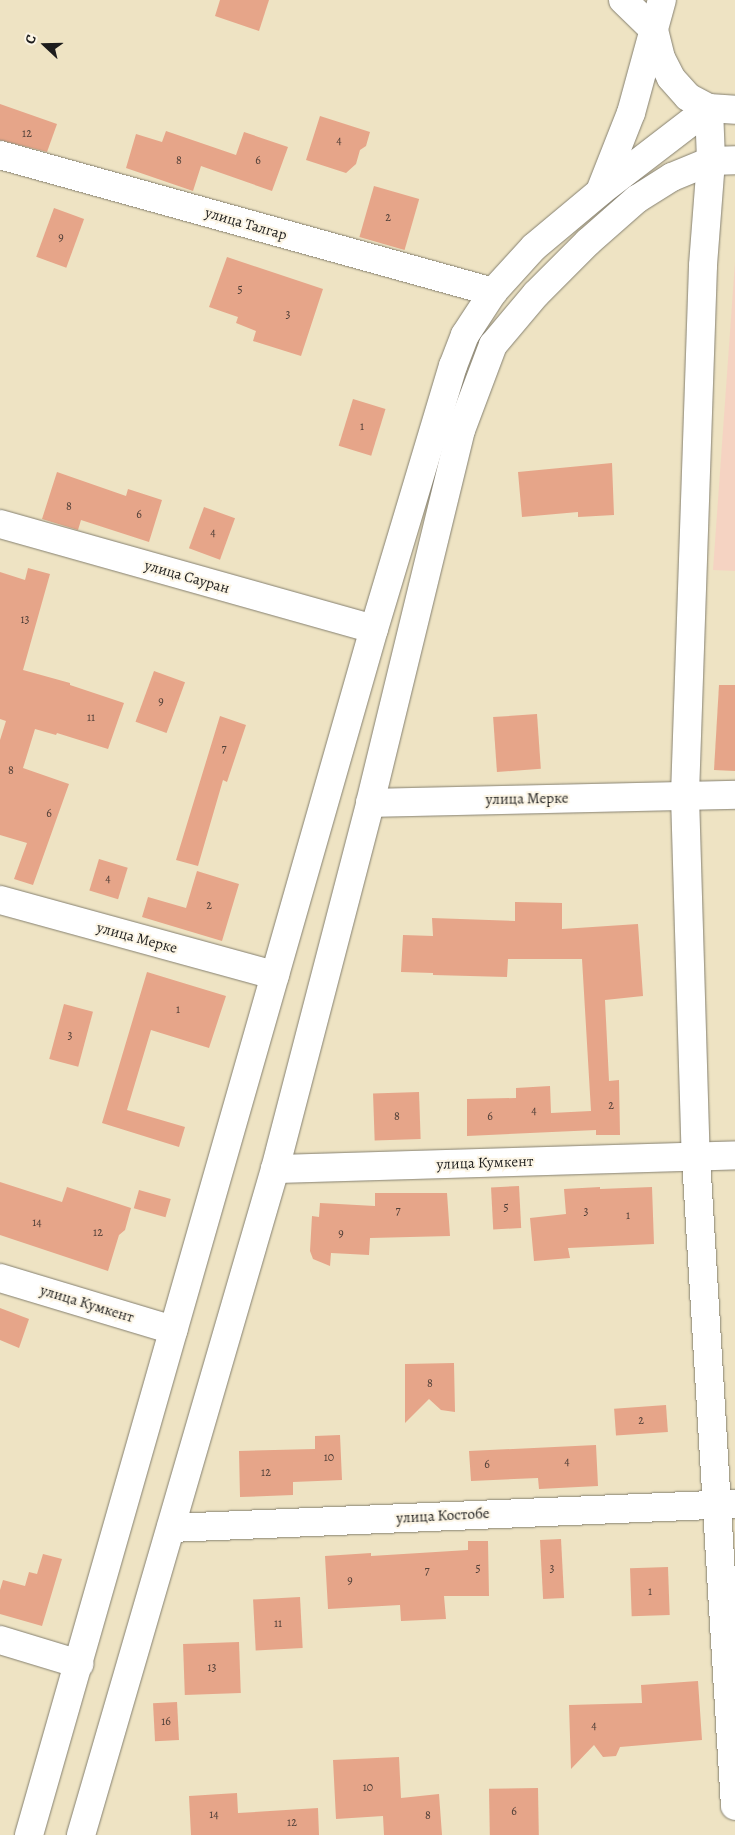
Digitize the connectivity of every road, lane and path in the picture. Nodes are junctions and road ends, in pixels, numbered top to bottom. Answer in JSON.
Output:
{"nodes":[{"id":1,"x":623,"y":0,"type":"edge"},
{"id":2,"x":662,"y":0,"type":"edge"},
{"id":3,"x":654,"y":30,"type":"junction"},
{"id":4,"x":722,"y":109,"type":"edge"},
{"id":5,"x":0,"y":155,"type":"edge"},
{"id":6,"x":723,"y":161,"type":"edge"},
{"id":7,"x":601,"y":191,"type":"junction"},
{"id":8,"x":493,"y":292,"type":"junction"},
{"id":9,"x":0,"y":524,"type":"edge"},
{"id":10,"x":374,"y":629,"type":"junction"},
{"id":11,"x":735,"y":795,"type":"edge"},
{"id":12,"x":685,"y":796,"type":"junction"},
{"id":13,"x":370,"y":803,"type":"junction"},
{"id":14,"x":0,"y":900,"type":"edge"},
{"id":15,"x":274,"y":975,"type":"junction"},
{"id":16,"x":735,"y":1155,"type":"edge"},
{"id":17,"x":696,"y":1158,"type":"junction"},
{"id":18,"x":275,"y":1169,"type":"junction"},
{"id":19,"x":0,"y":1278,"type":"edge"},
{"id":20,"x":173,"y":1330,"type":"junction"},
{"id":21,"x":725,"y":1504,"type":"edge"},
{"id":22,"x":171,"y":1528,"type":"junction"},
{"id":23,"x":0,"y":1640,"type":"edge"},
{"id":24,"x":80,"y":1664,"type":"junction"},
{"id":25,"x":735,"y":1806,"type":"edge"},
{"id":26,"x":30,"y":1835,"type":"edge"},
{"id":27,"x":82,"y":1835,"type":"edge"}],
"edges":[{"from":1,"to":3,"type":"street"},
{"from":2,"to":3,"type":"street"},
{"from":3,"to":4,"type":"street"},
{"from":3,"to":7,"type":"street"},
{"from":4,"to":6,"type":"street"},
{"from":4,"to":7,"type":"street"},
{"from":5,"to":8,"type":"street","name":"улица Талгар"},
{"from":6,"to":12,"type":"street"},
{"from":6,"to":13,"type":"street"},
{"from":7,"to":8,"type":"street"},
{"from":8,"to":10,"type":"street"},
{"from":9,"to":10,"type":"street","name":"улица Сауран"},
{"from":10,"to":15,"type":"street"},
{"from":11,"to":12,"type":"street","name":"улица Мерке"},
{"from":12,"to":13,"type":"street","name":"улица Мерке"},
{"from":12,"to":17,"type":"street"},
{"from":13,"to":18,"type":"street"},
{"from":14,"to":15,"type":"street","name":"улица Мерке"},
{"from":15,"to":20,"type":"street"},
{"from":16,"to":17,"type":"street","name":"улица Кумкент"},
{"from":17,"to":18,"type":"street","name":"улица Кумкент"},
{"from":17,"to":21,"type":"street"},
{"from":18,"to":22,"type":"street"},
{"from":19,"to":20,"type":"street","name":"улица Кумкент"},
{"from":20,"to":24,"type":"street"},
{"from":21,"to":22,"type":"street","name":"улица Костобе"},
{"from":21,"to":25,"type":"street"},
{"from":22,"to":27,"type":"street"},
{"from":23,"to":24,"type":"street"},
{"from":24,"to":26,"type":"street"}]}
